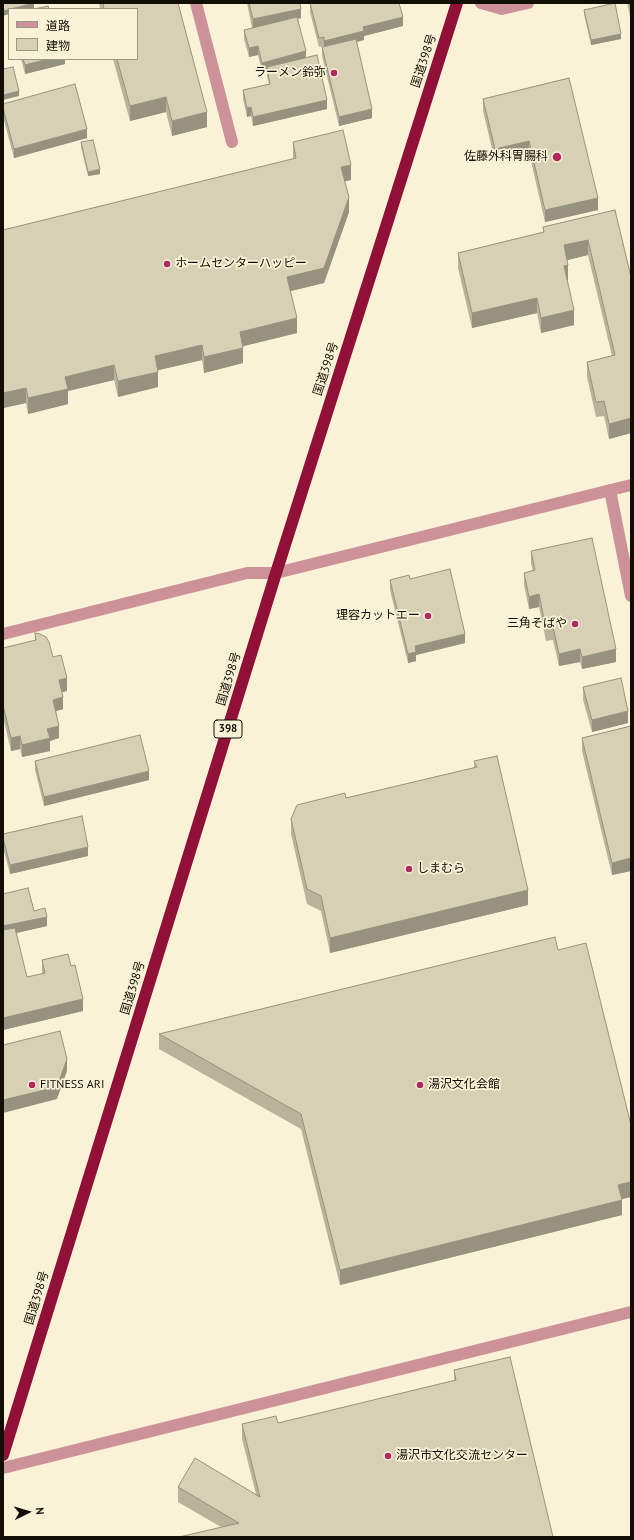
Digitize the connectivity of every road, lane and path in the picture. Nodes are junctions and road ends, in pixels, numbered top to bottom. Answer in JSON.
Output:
{"nodes":[{"id":1,"x":196,"y":3,"type":"edge"},
{"id":2,"x":456,"y":3,"type":"edge"},
{"id":3,"x":481,"y":3,"type":"edge"},
{"id":4,"x":528,"y":3,"type":"edge"},
{"id":5,"x":232,"y":142,"type":"dead end"},
{"id":6,"x":631,"y":484,"type":"edge"},
{"id":7,"x":610,"y":490,"type":"junction"},
{"id":8,"x":276,"y":574,"type":"junction"},
{"id":9,"x":631,"y":596,"type":"edge"},
{"id":10,"x":3,"y":634,"type":"edge"},
{"id":11,"x":631,"y":1312,"type":"edge"},
{"id":12,"x":3,"y":1456,"type":"edge"},
{"id":13,"x":3,"y":1468,"type":"edge"}],
"edges":[{"from":1,"to":5,"type":"street"},
{"from":2,"to":8,"type":"highway","name":"国道398号","number":"398"},
{"from":3,"to":4,"type":"street"},
{"from":6,"to":7,"type":"street"},
{"from":7,"to":8,"type":"street"},
{"from":7,"to":9,"type":"street"},
{"from":8,"to":10,"type":"street"},
{"from":8,"to":12,"type":"highway","name":"国道398号","number":"398"},
{"from":11,"to":13,"type":"street"}]}
